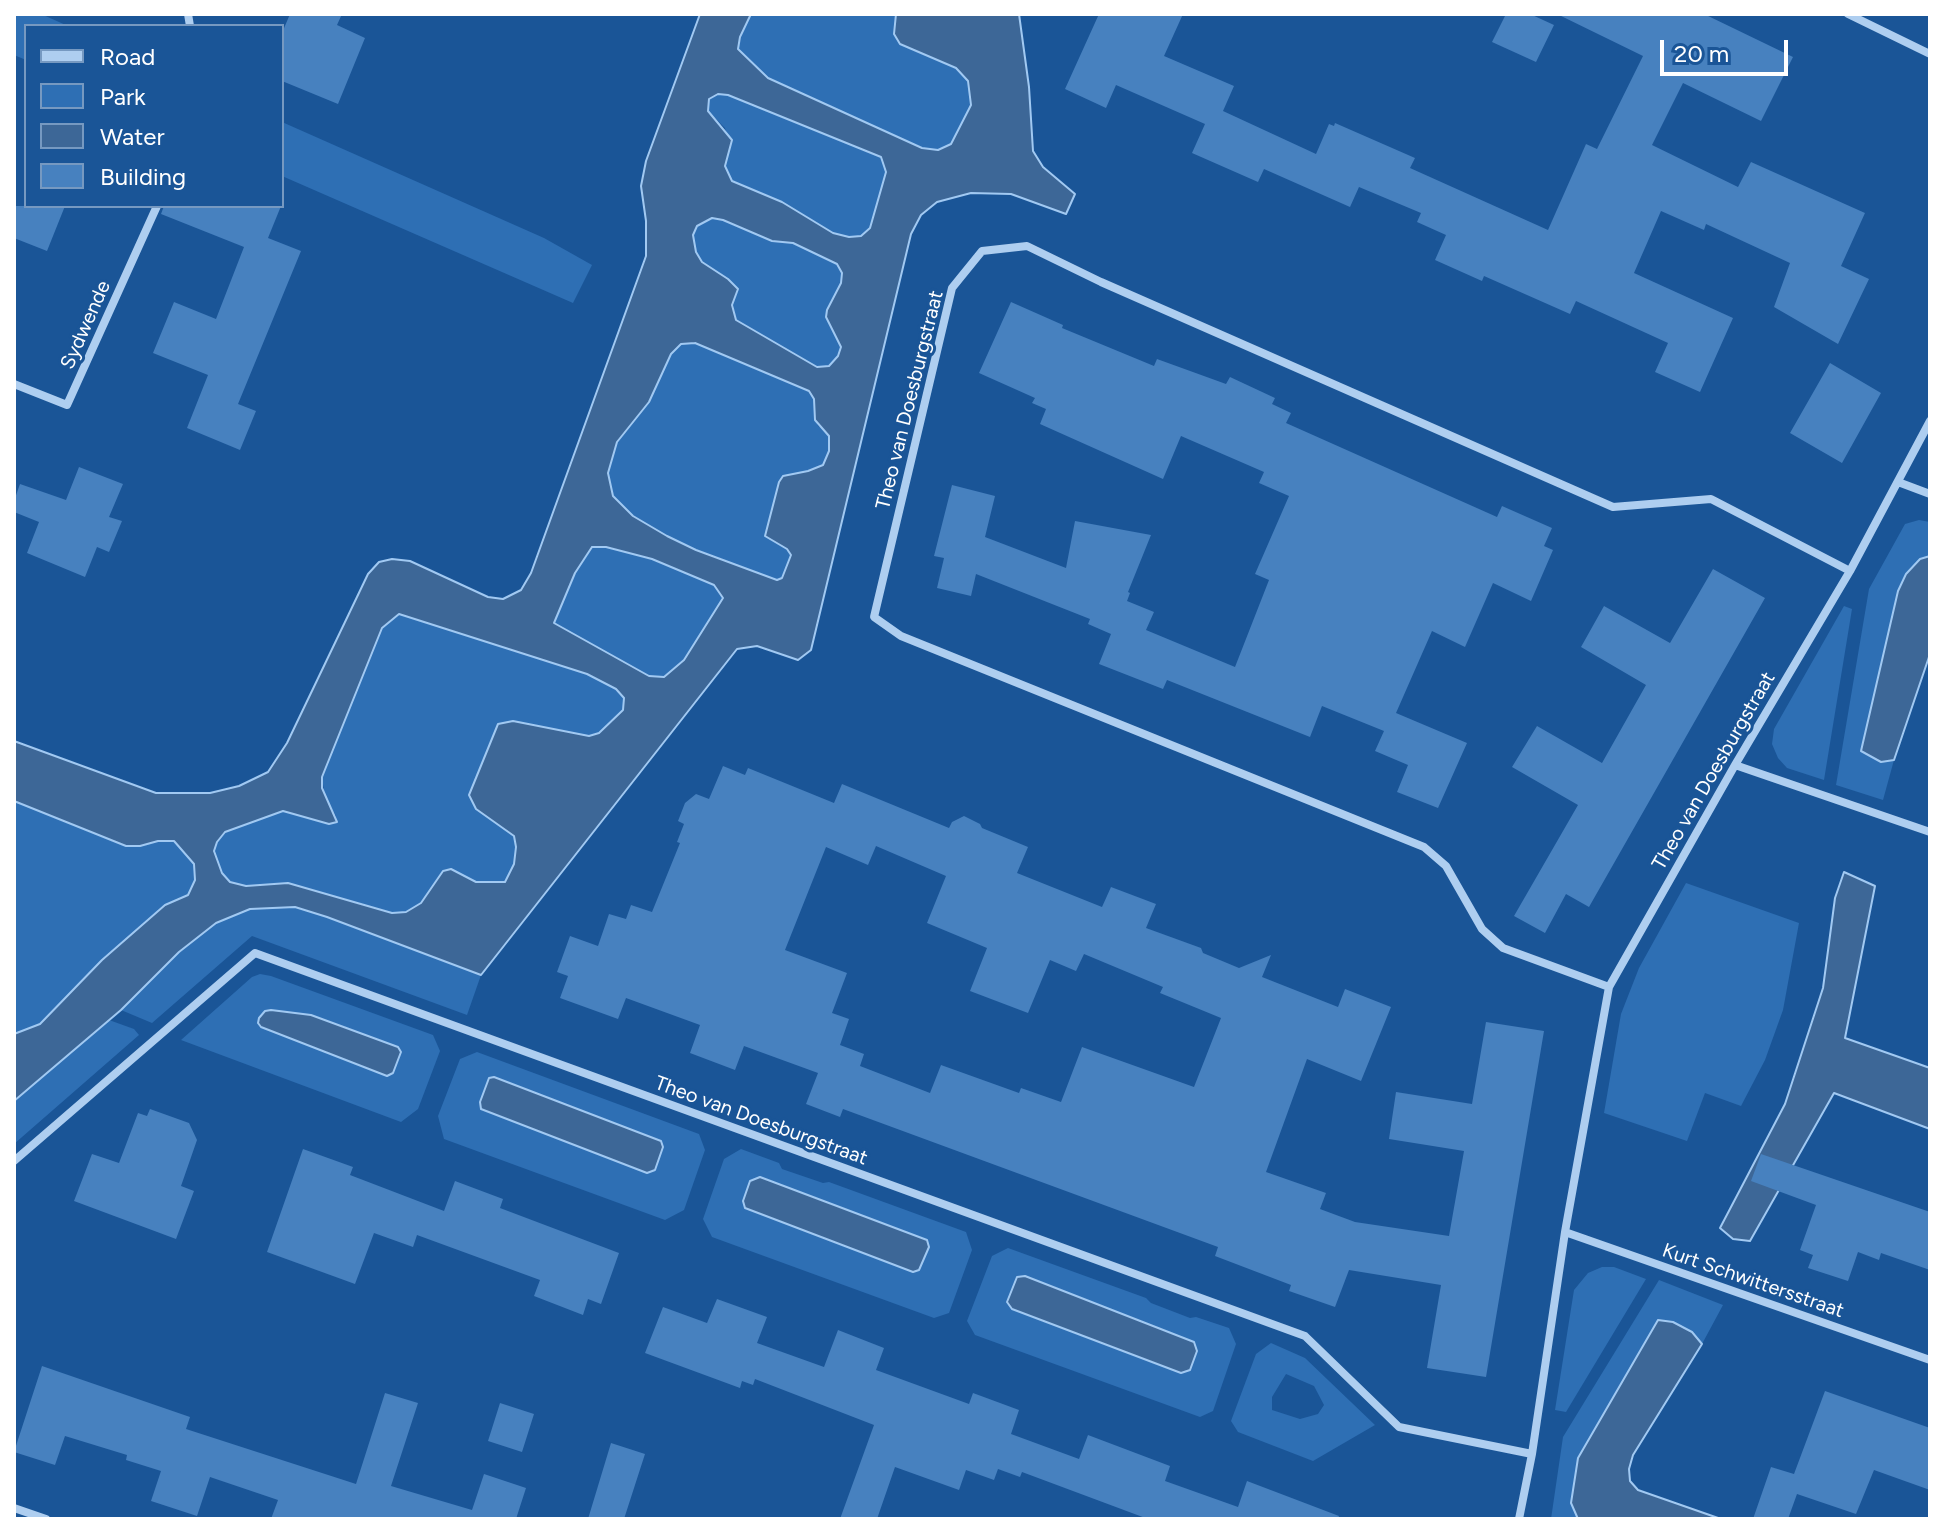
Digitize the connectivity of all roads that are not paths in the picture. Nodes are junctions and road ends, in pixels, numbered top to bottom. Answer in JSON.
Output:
{"nodes":[{"id":1,"x":1848,"y":14,"type":"edge"},
{"id":2,"x":1930,"y":54,"type":"edge"},
{"id":3,"x":156,"y":208,"type":"edge"},
{"id":4,"x":14,"y":384,"type":"edge"},
{"id":5,"x":1930,"y":421,"type":"edge"},
{"id":6,"x":1898,"y":482,"type":"junction"},
{"id":7,"x":1930,"y":494,"type":"edge"},
{"id":8,"x":1850,"y":571,"type":"junction"},
{"id":9,"x":1735,"y":765,"type":"junction"},
{"id":10,"x":1930,"y":832,"type":"edge"},
{"id":11,"x":1609,"y":987,"type":"junction"},
{"id":12,"x":14,"y":1161,"type":"edge"},
{"id":13,"x":1565,"y":1232,"type":"junction"},
{"id":14,"x":1930,"y":1360,"type":"edge"},
{"id":15,"x":1532,"y":1454,"type":"junction"},
{"id":16,"x":14,"y":1508,"type":"edge"},
{"id":17,"x":46,"y":1519,"type":"edge"},
{"id":18,"x":1519,"y":1519,"type":"edge"}],
"edges":[{"from":1,"to":2,"type":"street"},
{"from":3,"to":4,"type":"street","name":"Sydwende"},
{"from":5,"to":6,"type":"street","name":"Theo van Doesburgstraat"},
{"from":6,"to":7,"type":"street"},
{"from":6,"to":8,"type":"street","name":"Theo van Doesburgstraat"},
{"from":8,"to":9,"type":"street","name":"Theo van Doesburgstraat"},
{"from":8,"to":11,"type":"street","name":"Theo van Doesburgstraat"},
{"from":9,"to":10,"type":"street"},
{"from":9,"to":11,"type":"street","name":"Theo van Doesburgstraat"},
{"from":11,"to":13,"type":"street","name":"Theo van Doesburgstraat"},
{"from":12,"to":15,"type":"street","name":"Theo van Doesburgstraat"},
{"from":13,"to":14,"type":"street","name":"Kurt Schwittersstraat"},
{"from":13,"to":15,"type":"street","name":"Theo van Doesburgstraat"},
{"from":15,"to":18,"type":"street","name":"Theo van Doesburgstraat"},
{"from":16,"to":17,"type":"street"}]}
